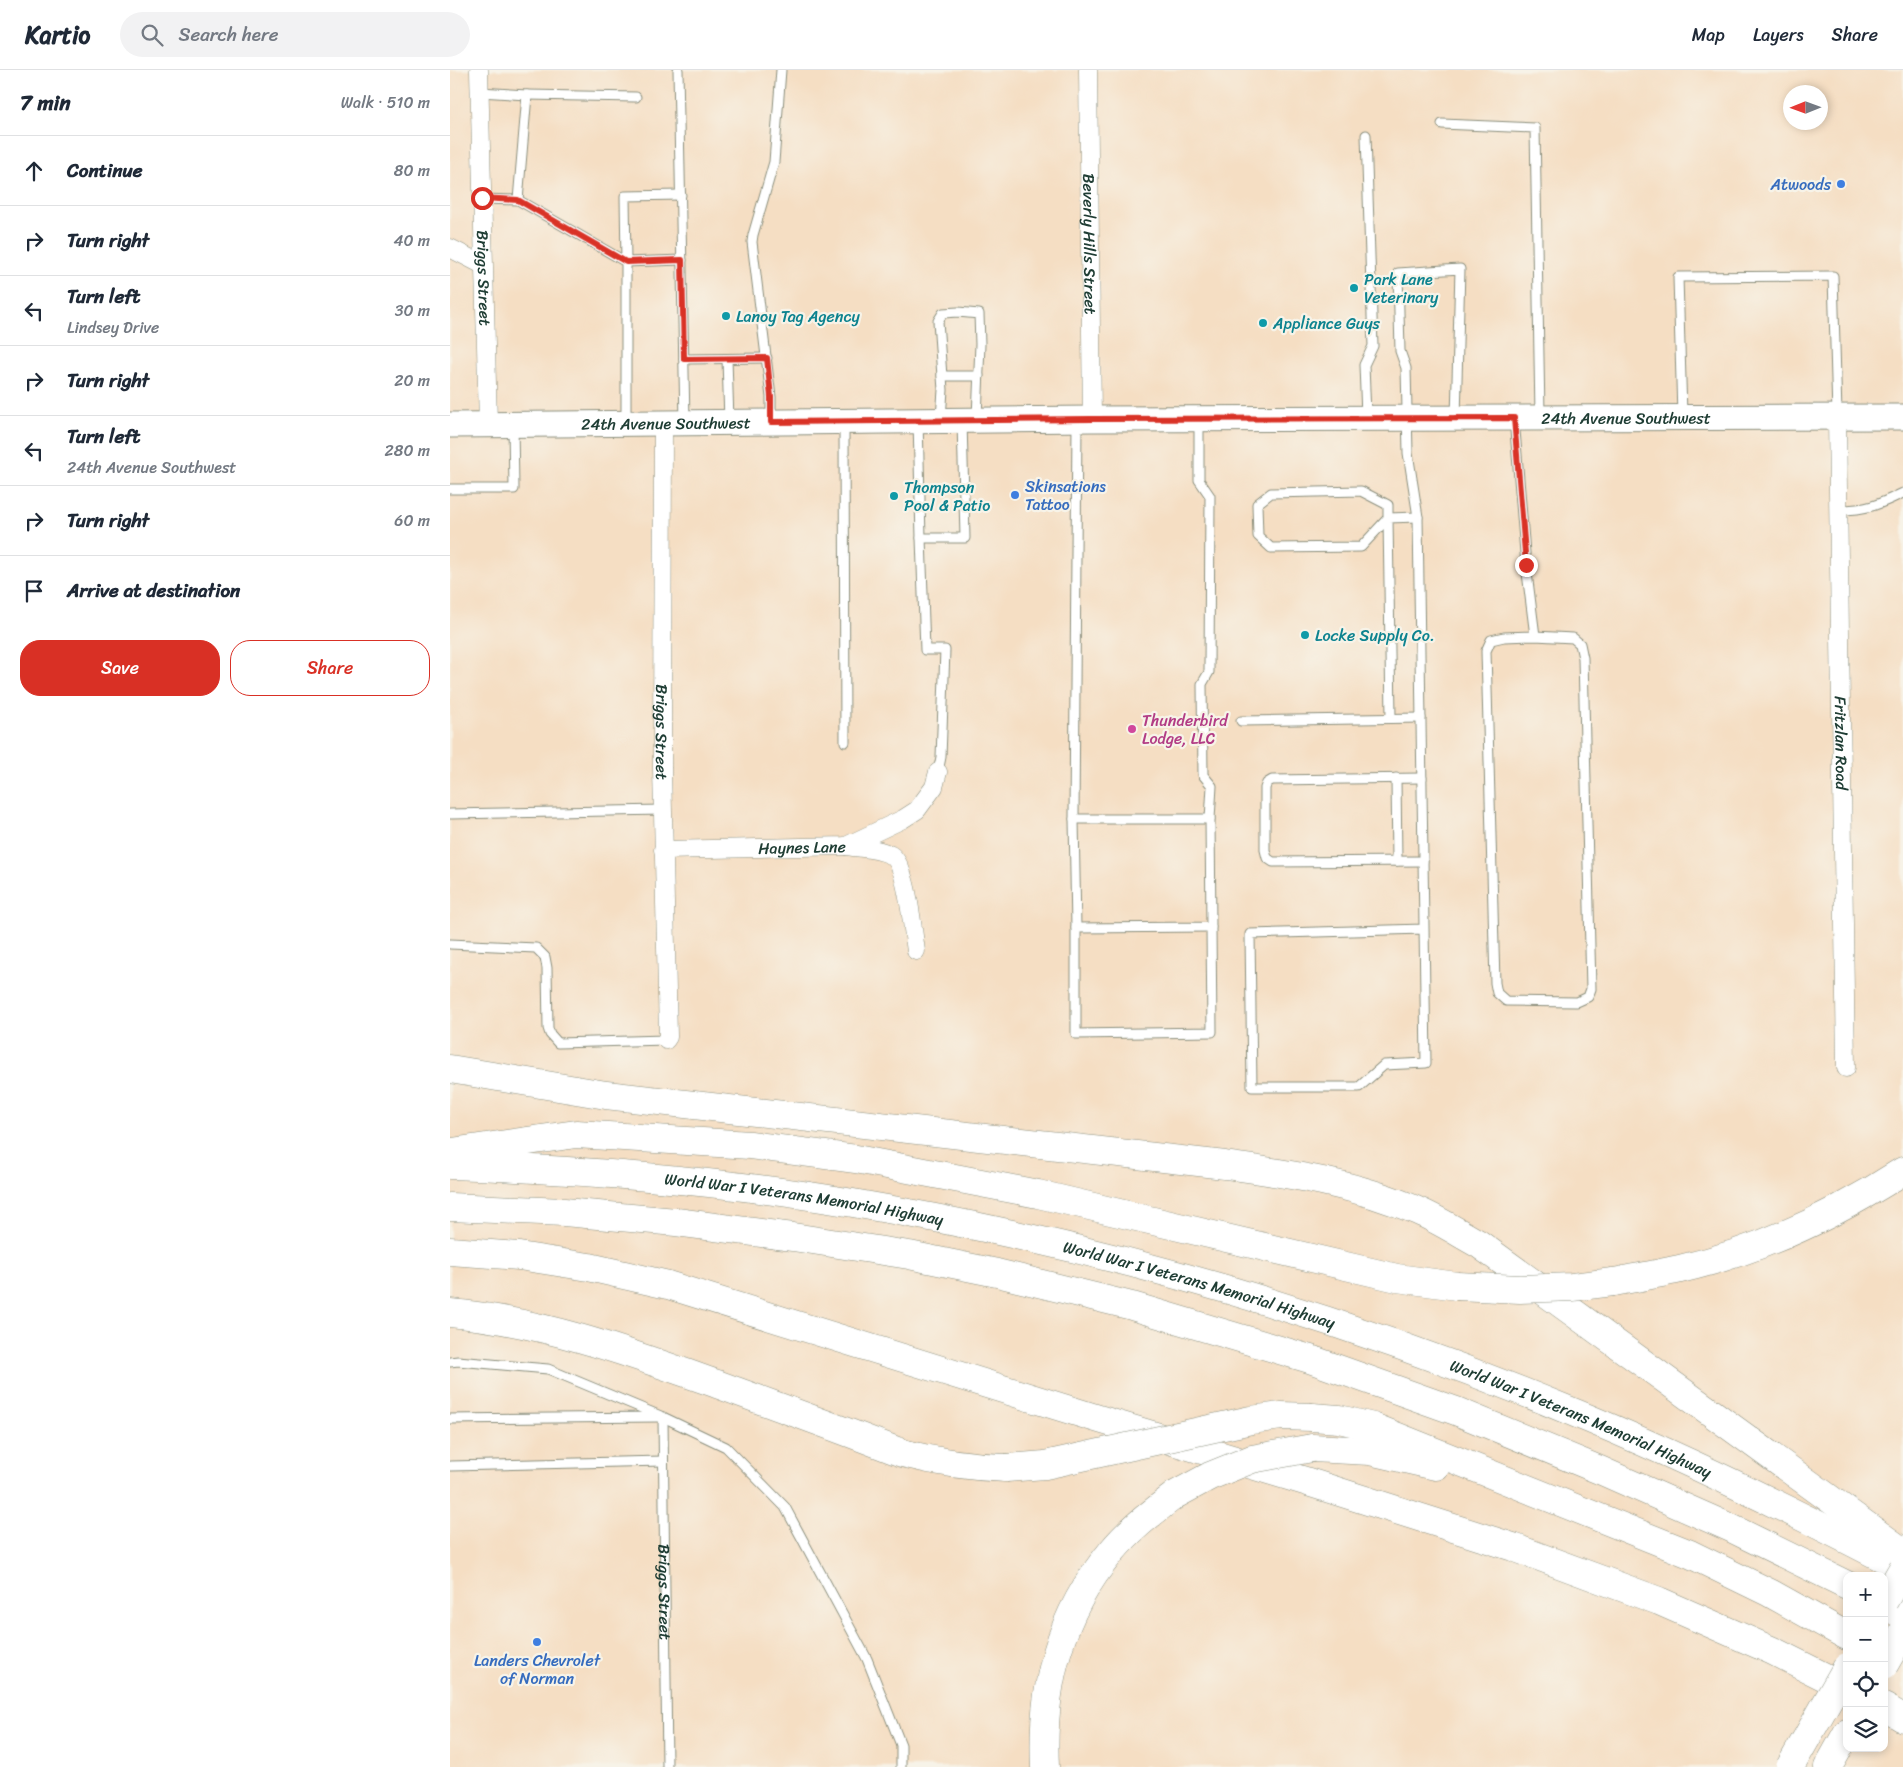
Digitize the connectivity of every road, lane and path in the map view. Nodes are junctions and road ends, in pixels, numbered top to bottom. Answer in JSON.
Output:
{"nodes":[{"id":1,"x":478,"y":70,"type":"edge"},
{"id":2,"x":678,"y":70,"type":"edge"},
{"id":3,"x":781,"y":70,"type":"edge"},
{"id":4,"x":1088,"y":70,"type":"edge"},
{"id":5,"x":480,"y":92,"type":"junction"},
{"id":6,"x":527,"y":95,"type":"junction"},
{"id":7,"x":636,"y":97,"type":"dead end"},
{"id":8,"x":1442,"y":124,"type":"dead end"},
{"id":9,"x":1366,"y":135,"type":"dead end"},
{"id":10,"x":681,"y":194,"type":"junction"},
{"id":11,"x":482,"y":198,"type":"junction"},
{"id":12,"x":518,"y":200,"type":"junction"},
{"id":13,"x":450,"y":248,"type":"edge"},
{"id":14,"x":682,"y":260,"type":"junction"},
{"id":15,"x":626,"y":262,"type":"junction"},
{"id":16,"x":483,"y":265,"type":"junction"},
{"id":17,"x":767,"y":358,"type":"junction"},
{"id":18,"x":684,"y":359,"type":"junction"},
{"id":19,"x":727,"y":359,"type":"junction"},
{"id":20,"x":942,"y":376,"type":"junction"},
{"id":21,"x":979,"y":376,"type":"junction"},
{"id":22,"x":1903,"y":417,"type":"edge"},
{"id":23,"x":1366,"y":418,"type":"junction"},
{"id":24,"x":1406,"y":418,"type":"junction"},
{"id":25,"x":1456,"y":418,"type":"junction"},
{"id":26,"x":1514,"y":418,"type":"junction"},
{"id":27,"x":1540,"y":418,"type":"junction"},
{"id":28,"x":1682,"y":418,"type":"junction"},
{"id":29,"x":1837,"y":418,"type":"junction"},
{"id":30,"x":1085,"y":419,"type":"junction"},
{"id":31,"x":1199,"y":419,"type":"junction"},
{"id":32,"x":844,"y":421,"type":"junction"},
{"id":33,"x":949,"y":421,"type":"junction"},
{"id":34,"x":771,"y":422,"type":"junction"},
{"id":35,"x":626,"y":423,"type":"junction"},
{"id":36,"x":674,"y":423,"type":"junction"},
{"id":37,"x":729,"y":423,"type":"junction"},
{"id":38,"x":488,"y":424,"type":"junction"},
{"id":39,"x":513,"y":424,"type":"junction"},
{"id":40,"x":450,"y":425,"type":"edge"},
{"id":41,"x":450,"y":489,"type":"edge"},
{"id":42,"x":1903,"y":493,"type":"edge"},
{"id":43,"x":1839,"y":510,"type":"junction"},
{"id":44,"x":1418,"y":517,"type":"junction"},
{"id":45,"x":1388,"y":518,"type":"junction"},
{"id":46,"x":921,"y":538,"type":"junction"},
{"id":47,"x":1535,"y":636,"type":"junction"},
{"id":48,"x":1391,"y":718,"type":"junction"},
{"id":49,"x":1421,"y":718,"type":"junction"},
{"id":50,"x":1241,"y":721,"type":"dead end"},
{"id":51,"x":845,"y":742,"type":"dead end"},
{"id":52,"x":938,"y":772,"type":"joint"},
{"id":53,"x":1396,"y":778,"type":"junction"},
{"id":54,"x":1422,"y":778,"type":"junction"},
{"id":55,"x":663,"y":810,"type":"junction"},
{"id":56,"x":450,"y":814,"type":"edge"},
{"id":57,"x":1074,"y":819,"type":"junction"},
{"id":58,"x":1210,"y":819,"type":"junction"},
{"id":59,"x":846,"y":846,"type":"junction"},
{"id":60,"x":663,"y":850,"type":"junction"},
{"id":61,"x":1396,"y":861,"type":"junction"},
{"id":62,"x":1423,"y":861,"type":"junction"},
{"id":63,"x":1211,"y":927,"type":"junction"},
{"id":64,"x":1076,"y":928,"type":"junction"},
{"id":65,"x":1424,"y":929,"type":"junction"},
{"id":66,"x":450,"y":944,"type":"edge"},
{"id":67,"x":916,"y":951,"type":"dead end"},
{"id":68,"x":666,"y":1040,"type":"joint"},
{"id":69,"x":1846,"y":1068,"type":"dead end"},
{"id":70,"x":450,"y":1069,"type":"edge"},
{"id":71,"x":450,"y":1153,"type":"edge"},
{"id":72,"x":450,"y":1165,"type":"edge"},
{"id":73,"x":1903,"y":1172,"type":"edge"},
{"id":74,"x":450,"y":1207,"type":"edge"},
{"id":75,"x":450,"y":1250,"type":"edge"},
{"id":76,"x":450,"y":1313,"type":"edge"},
{"id":77,"x":450,"y":1362,"type":"edge"},
{"id":78,"x":662,"y":1417,"type":"junction"},
{"id":79,"x":450,"y":1419,"type":"edge"},
{"id":80,"x":663,"y":1461,"type":"junction"},
{"id":81,"x":450,"y":1466,"type":"edge"},
{"id":82,"x":1605,"y":1519,"type":"junction"},
{"id":83,"x":1903,"y":1552,"type":"edge"},
{"id":84,"x":1903,"y":1568,"type":"edge"},
{"id":85,"x":1843,"y":1584,"type":"edge"},
{"id":86,"x":1888,"y":1594,"type":"edge"},
{"id":87,"x":1888,"y":1607,"type":"edge"},
{"id":88,"x":1903,"y":1615,"type":"edge"},
{"id":89,"x":1903,"y":1632,"type":"edge"},
{"id":90,"x":1843,"y":1634,"type":"edge"},
{"id":91,"x":1888,"y":1658,"type":"edge"},
{"id":92,"x":1886,"y":1662,"type":"edge"},
{"id":93,"x":1903,"y":1667,"type":"edge"},
{"id":94,"x":1843,"y":1674,"type":"edge"},
{"id":95,"x":1843,"y":1686,"type":"edge"},
{"id":96,"x":1888,"y":1710,"type":"edge"},
{"id":97,"x":1903,"y":1718,"type":"edge"},
{"id":98,"x":1843,"y":1740,"type":"edge"},
{"id":99,"x":667,"y":1767,"type":"edge"},
{"id":100,"x":901,"y":1767,"type":"edge"},
{"id":101,"x":1045,"y":1767,"type":"edge"},
{"id":102,"x":1790,"y":1767,"type":"edge"},
{"id":103,"x":1828,"y":1767,"type":"edge"}],
"edges":[{"from":1,"to":5,"type":"street","name":"Briggs Street"},
{"from":2,"to":10,"type":"lane"},
{"from":3,"to":17,"type":"lane"},
{"from":4,"to":30,"type":"street","name":"Beverly Hills Street"},
{"from":5,"to":6,"type":"lane"},
{"from":5,"to":11,"type":"street","name":"Briggs Street"},
{"from":6,"to":7,"type":"lane"},
{"from":6,"to":12,"type":"lane"},
{"from":8,"to":27,"type":"lane"},
{"from":9,"to":23,"type":"lane"},
{"from":10,"to":14,"type":"lane"},
{"from":10,"to":15,"type":"lane"},
{"from":11,"to":12,"type":"lane"},
{"from":11,"to":16,"type":"street","name":"Briggs Street"},
{"from":12,"to":15,"type":"lane"},
{"from":13,"to":16,"type":"street"},
{"from":14,"to":15,"type":"lane"},
{"from":14,"to":18,"type":"lane"},
{"from":15,"to":35,"type":"lane"},
{"from":16,"to":38,"type":"street","name":"Briggs Street"},
{"from":17,"to":19,"type":"lane"},
{"from":17,"to":34,"type":"lane"},
{"from":18,"to":19,"type":"lane"},
{"from":18,"to":36,"type":"lane"},
{"from":19,"to":37,"type":"lane"},
{"from":20,"to":21,"type":"lane"},
{"from":20,"to":21,"type":"lane"},
{"from":20,"to":33,"type":"lane"},
{"from":21,"to":33,"type":"lane"},
{"from":22,"to":29,"type":"main road","name":"24th Avenue Southwest"},
{"from":23,"to":24,"type":"main road","name":"24th Avenue Southwest"},
{"from":23,"to":31,"type":"main road","name":"24th Avenue Southwest"},
{"from":24,"to":25,"type":"main road","name":"24th Avenue Southwest"},
{"from":24,"to":25,"type":"lane"},
{"from":24,"to":44,"type":"lane"},
{"from":25,"to":26,"type":"main road","name":"24th Avenue Southwest"},
{"from":26,"to":27,"type":"main road","name":"24th Avenue Southwest"},
{"from":26,"to":47,"type":"lane"},
{"from":27,"to":28,"type":"main road","name":"24th Avenue Southwest"},
{"from":28,"to":29,"type":"main road","name":"24th Avenue Southwest"},
{"from":28,"to":29,"type":"lane"},
{"from":29,"to":43,"type":"street","name":"Fritzlan Road"},
{"from":30,"to":31,"type":"main road","name":"24th Avenue Southwest"},
{"from":30,"to":33,"type":"main road","name":"24th Avenue Southwest"},
{"from":30,"to":57,"type":"lane"},
{"from":31,"to":58,"type":"lane"},
{"from":32,"to":33,"type":"main road","name":"24th Avenue Southwest"},
{"from":32,"to":34,"type":"main road","name":"24th Avenue Southwest"},
{"from":32,"to":51,"type":"lane"},
{"from":33,"to":46,"type":"lane"},
{"from":33,"to":46,"type":"lane"},
{"from":34,"to":37,"type":"main road","name":"24th Avenue Southwest"},
{"from":35,"to":36,"type":"main road","name":"24th Avenue Southwest"},
{"from":35,"to":39,"type":"main road","name":"24th Avenue Southwest"},
{"from":36,"to":37,"type":"main road","name":"24th Avenue Southwest"},
{"from":36,"to":55,"type":"street","name":"Briggs Street"},
{"from":38,"to":39,"type":"main road","name":"24th Avenue Southwest"},
{"from":38,"to":40,"type":"main road","name":"24th Avenue Southwest"},
{"from":39,"to":41,"type":"lane"},
{"from":42,"to":43,"type":"lane"},
{"from":43,"to":69,"type":"street","name":"Fritzlan Road"},
{"from":44,"to":45,"type":"lane"},
{"from":44,"to":49,"type":"lane"},
{"from":45,"to":45,"type":"lane"},
{"from":45,"to":48,"type":"lane"},
{"from":46,"to":52,"type":"lane"},
{"from":47,"to":47,"type":"lane"},
{"from":48,"to":49,"type":"lane"},
{"from":48,"to":50,"type":"lane"},
{"from":49,"to":54,"type":"lane"},
{"from":52,"to":59,"type":"street","name":"Haynes Lane"},
{"from":53,"to":54,"type":"lane"},
{"from":53,"to":61,"type":"lane"},
{"from":53,"to":61,"type":"lane"},
{"from":54,"to":62,"type":"lane"},
{"from":55,"to":56,"type":"lane"},
{"from":55,"to":60,"type":"street","name":"Briggs Street"},
{"from":57,"to":58,"type":"lane"},
{"from":57,"to":64,"type":"lane"},
{"from":58,"to":63,"type":"lane"},
{"from":59,"to":60,"type":"street","name":"Haynes Lane"},
{"from":59,"to":67,"type":"street"},
{"from":60,"to":68,"type":"street","name":"Briggs Street"},
{"from":61,"to":62,"type":"lane"},
{"from":62,"to":65,"type":"lane"},
{"from":63,"to":64,"type":"lane"},
{"from":63,"to":64,"type":"lane"},
{"from":65,"to":65,"type":"lane"},
{"from":66,"to":68,"type":"lane"},
{"from":70,"to":83,"type":"highway"},
{"from":71,"to":73,"type":"highway","bridge":true},
{"from":72,"to":84,"type":"highway","name":"World War I Veterans Memorial Highway"},
{"from":74,"to":85,"type":"highway"},
{"from":75,"to":95,"type":"highway"},
{"from":76,"to":82,"type":"highway","bridge":true},
{"from":77,"to":78,"type":"lane"},
{"from":78,"to":79,"type":"lane"},
{"from":78,"to":80,"type":"lane","name":"Briggs Street"},
{"from":78,"to":100,"type":"lane"},
{"from":80,"to":81,"type":"lane"},
{"from":80,"to":99,"type":"lane","name":"Briggs Street"},
{"from":82,"to":90,"type":"highway"},
{"from":82,"to":101,"type":"highway","bridge":true},
{"from":84,"to":86,"type":"highway","bridge":true},
{"from":87,"to":88,"type":"highway"},
{"from":89,"to":92,"type":"highway","bridge":true},
{"from":91,"to":93,"type":"highway"},
{"from":94,"to":102,"type":"highway","bridge":true},
{"from":96,"to":97,"type":"highway"},
{"from":98,"to":103,"type":"highway"}]}
